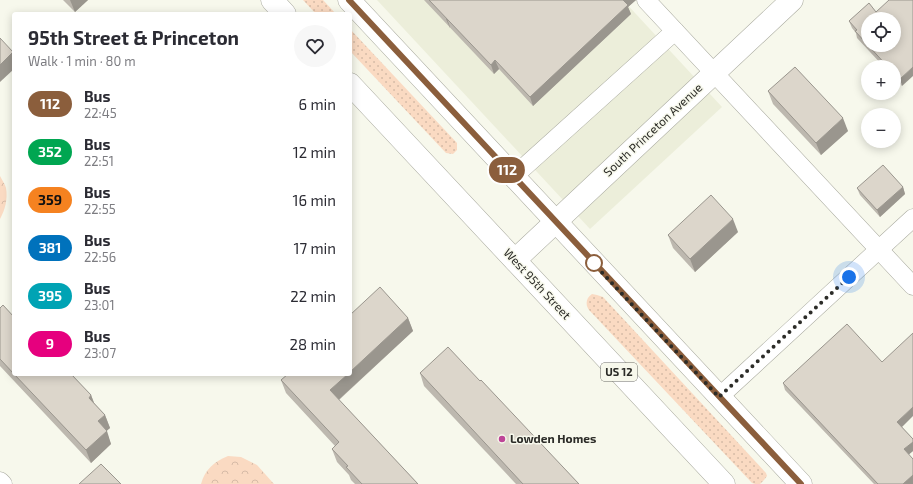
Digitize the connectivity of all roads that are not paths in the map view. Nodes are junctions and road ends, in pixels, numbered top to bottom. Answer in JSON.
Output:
{"nodes":[{"id":1,"x":272,"y":0,"type":"edge"},
{"id":2,"x":349,"y":0,"type":"edge"},
{"id":3,"x":646,"y":0,"type":"edge"},
{"id":4,"x":792,"y":0,"type":"edge"},
{"id":5,"x":283,"y":12,"type":"edge"},
{"id":6,"x":675,"y":31,"type":"junction"},
{"id":7,"x":714,"y":73,"type":"junction"},
{"id":8,"x":352,"y":86,"type":"edge"},
{"id":9,"x":513,"y":176,"type":"junction"},
{"id":10,"x":913,"y":218,"type":"edge"},
{"id":11,"x":555,"y":222,"type":"junction"},
{"id":12,"x":879,"y":250,"type":"junction"},
{"id":13,"x":515,"y":260,"type":"junction"},
{"id":14,"x":913,"y":286,"type":"edge"},
{"id":15,"x":719,"y":397,"type":"junction"},
{"id":16,"x":0,"y":481,"type":"edge"},
{"id":17,"x":3,"y":484,"type":"edge"},
{"id":18,"x":724,"y":484,"type":"edge"},
{"id":19,"x":801,"y":484,"type":"edge"}],
"edges":[{"from":1,"to":5,"type":"main road"},
{"from":2,"to":9,"type":"main road"},
{"from":3,"to":6,"type":"lane"},
{"from":4,"to":7,"type":"main road","name":"South Princeton Avenue"},
{"from":6,"to":7,"type":"lane"},
{"from":6,"to":9,"type":"lane"},
{"from":7,"to":11,"type":"main road","name":"South Princeton Avenue"},
{"from":7,"to":12,"type":"lane"},
{"from":8,"to":13,"type":"main road","name":"West 95th Street","number":"US 12"},
{"from":9,"to":11,"type":"main road"},
{"from":10,"to":12,"type":"lane"},
{"from":11,"to":13,"type":"main road","name":"South Princeton Avenue"},
{"from":11,"to":15,"type":"main road"},
{"from":12,"to":14,"type":"lane"},
{"from":12,"to":15,"type":"lane"},
{"from":13,"to":18,"type":"main road","name":"West 95th Street","number":"US 12"},
{"from":15,"to":19,"type":"main road"},
{"from":16,"to":17,"type":"lane"}]}
